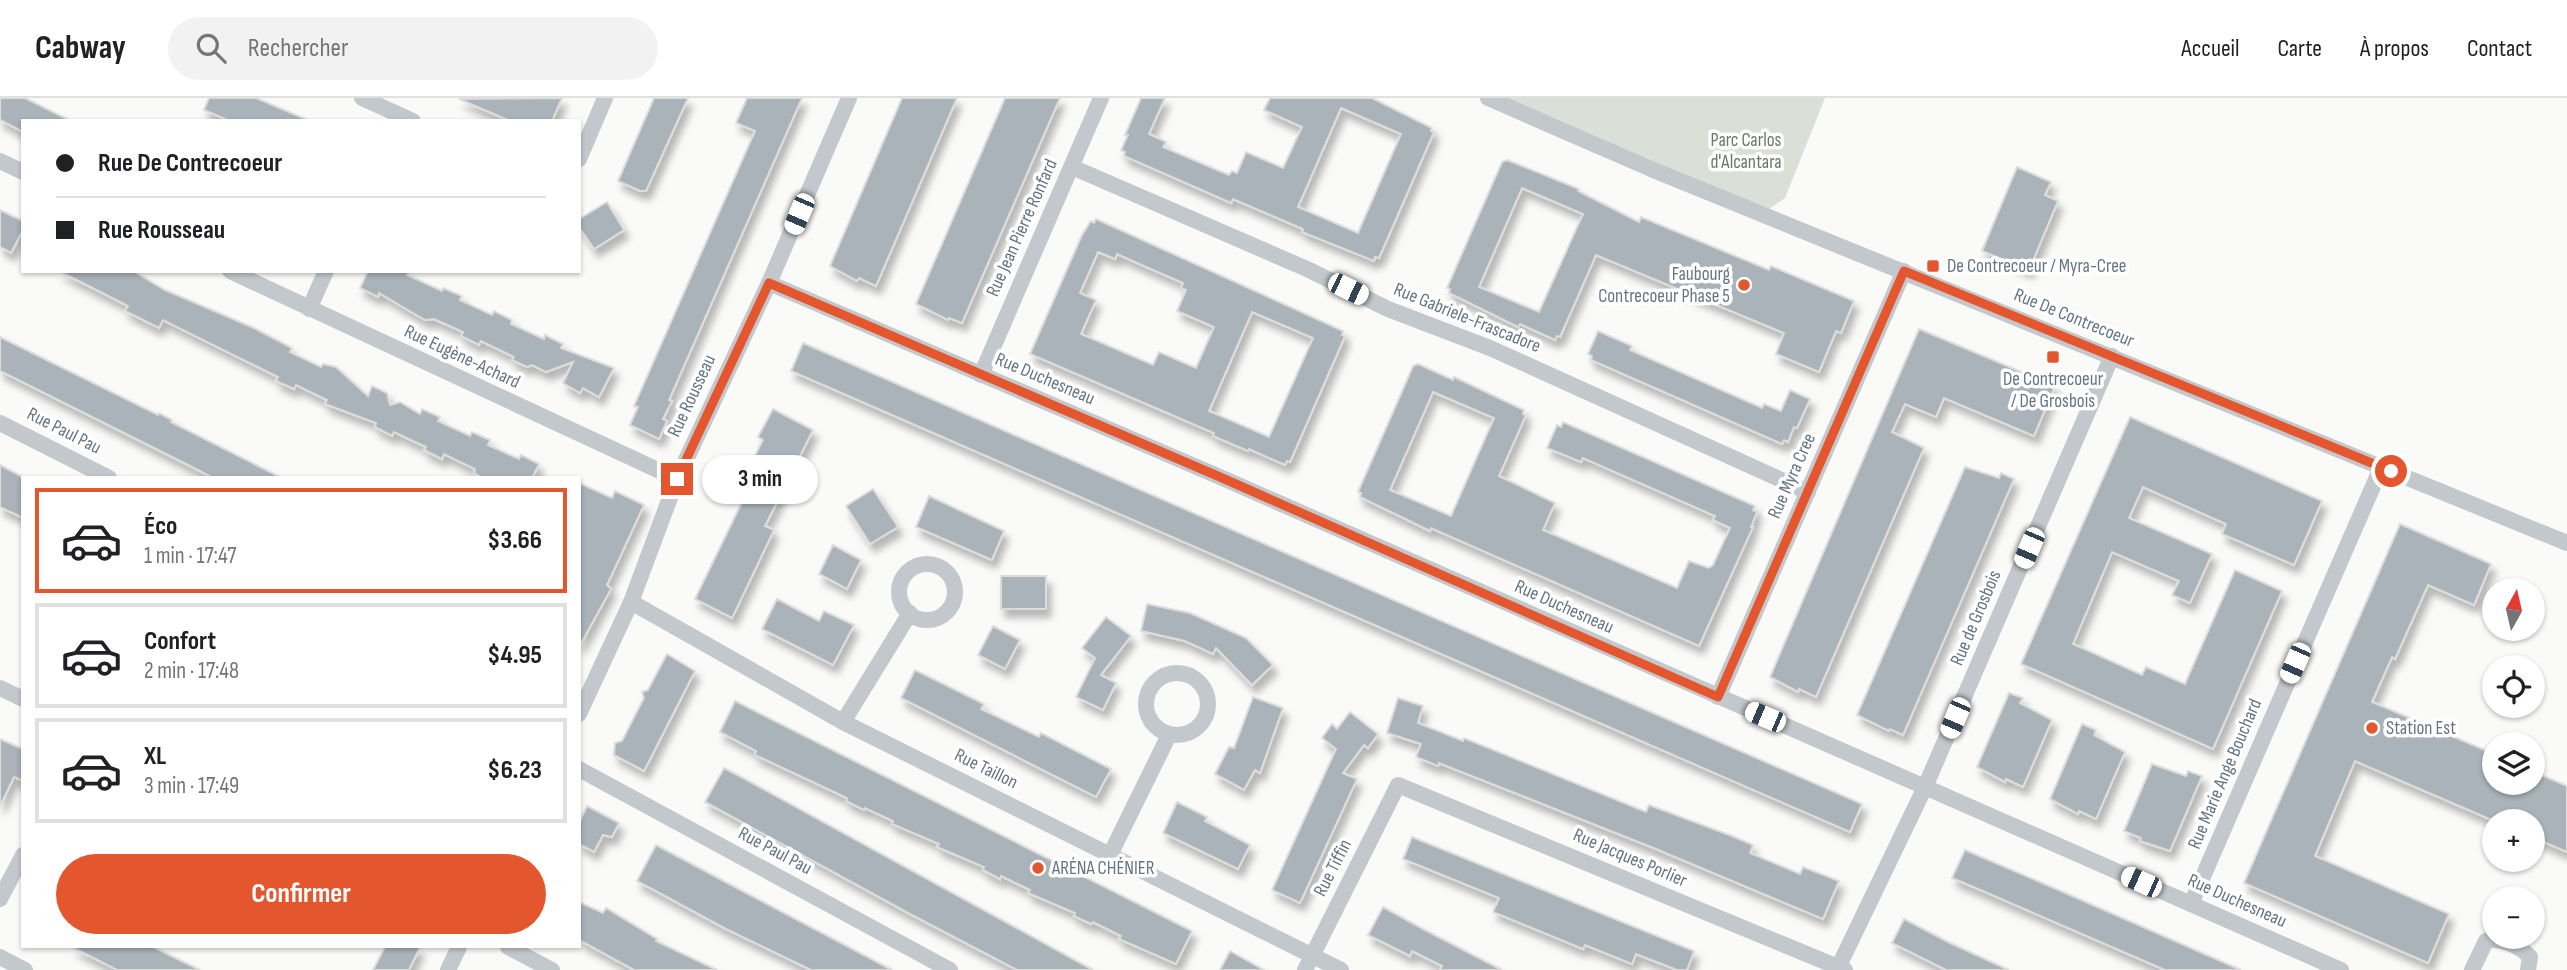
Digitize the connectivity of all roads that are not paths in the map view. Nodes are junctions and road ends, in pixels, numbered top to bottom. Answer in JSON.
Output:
{"nodes":[{"id":1,"x":362,"y":98,"type":"edge"},
{"id":2,"x":605,"y":98,"type":"edge"},
{"id":3,"x":849,"y":98,"type":"edge"},
{"id":4,"x":1101,"y":98,"type":"edge"},
{"id":5,"x":1488,"y":98,"type":"edge"},
{"id":6,"x":409,"y":119,"type":"edge"},
{"id":7,"x":581,"y":154,"type":"edge"},
{"id":8,"x":0,"y":161,"type":"edge"},
{"id":9,"x":1072,"y":167,"type":"junction"},
{"id":10,"x":21,"y":171,"type":"edge"},
{"id":11,"x":1904,"y":271,"type":"junction"},
{"id":12,"x":234,"y":273,"type":"edge"},
{"id":13,"x":325,"y":273,"type":"edge"},
{"id":14,"x":769,"y":283,"type":"junction"},
{"id":15,"x":309,"y":309,"type":"junction"},
{"id":16,"x":2112,"y":356,"type":"junction"},
{"id":17,"x":981,"y":374,"type":"junction"},
{"id":18,"x":0,"y":422,"type":"edge"},
{"id":19,"x":2381,"y":468,"type":"junction"},
{"id":20,"x":105,"y":476,"type":"edge"},
{"id":21,"x":677,"y":479,"type":"junction"},
{"id":22,"x":1808,"y":492,"type":"junction"},
{"id":23,"x":2567,"y":543,"type":"edge"},
{"id":24,"x":631,"y":602,"type":"junction"},
{"id":25,"x":909,"y":613,"type":"dead end"},
{"id":26,"x":0,"y":688,"type":"edge"},
{"id":27,"x":1718,"y":697,"type":"junction"},
{"id":28,"x":21,"y":698,"type":"edge"},
{"id":29,"x":581,"y":710,"type":"edge"},
{"id":30,"x":843,"y":722,"type":"junction"},
{"id":31,"x":1169,"y":734,"type":"dead end"},
{"id":32,"x":581,"y":770,"type":"edge"},
{"id":33,"x":1398,"y":785,"type":"joint"},
{"id":34,"x":1925,"y":787,"type":"junction"},
{"id":35,"x":1110,"y":855,"type":"junction"},
{"id":36,"x":21,"y":859,"type":"edge"},
{"id":37,"x":0,"y":899,"type":"edge"},
{"id":38,"x":2191,"y":904,"type":"junction"},
{"id":39,"x":459,"y":948,"type":"edge"},
{"id":40,"x":510,"y":948,"type":"edge"},
{"id":41,"x":0,"y":957,"type":"edge"},
{"id":42,"x":1309,"y":963,"type":"edge"},
{"id":43,"x":1840,"y":969,"type":"edge"},
{"id":44,"x":25,"y":970,"type":"edge"},
{"id":45,"x":448,"y":970,"type":"edge"},
{"id":46,"x":552,"y":970,"type":"edge"},
{"id":47,"x":950,"y":970,"type":"edge"},
{"id":48,"x":1341,"y":970,"type":"edge"},
{"id":49,"x":2341,"y":970,"type":"edge"},
{"id":50,"x":2472,"y":970,"type":"edge"},
{"id":51,"x":2528,"y":970,"type":"edge"}],
"edges":[{"from":1,"to":6,"type":"street"},
{"from":2,"to":7,"type":"street"},
{"from":3,"to":14,"type":"street","name":"Rue Rousseau"},
{"from":4,"to":9,"type":"street","name":"Rue Jean Pierre Ronfard"},
{"from":5,"to":11,"type":"street","name":"Rue De Contrecoeur"},
{"from":8,"to":10,"type":"street"},
{"from":9,"to":17,"type":"street","name":"Rue Jean Pierre Ronfard"},
{"from":9,"to":22,"type":"street","name":"Rue Gabriele-Frascadore"},
{"from":11,"to":16,"type":"street","name":"Rue De Contrecoeur"},
{"from":11,"to":22,"type":"street","name":"Rue Myra Cree"},
{"from":12,"to":15,"type":"street","name":"Rue Eugène-Achard"},
{"from":13,"to":15,"type":"street"},
{"from":14,"to":17,"type":"street","name":"Rue Duchesneau"},
{"from":14,"to":21,"type":"street","name":"Rue Rousseau"},
{"from":15,"to":21,"type":"street","name":"Rue Eugène-Achard"},
{"from":16,"to":19,"type":"street","name":"Rue De Contrecoeur"},
{"from":16,"to":34,"type":"street","name":"Rue de Grosbois"},
{"from":17,"to":27,"type":"street","name":"Rue Duchesneau"},
{"from":18,"to":20,"type":"street","name":"Rue Paul Pau"},
{"from":19,"to":23,"type":"street","name":"Rue De Contrecoeur"},
{"from":19,"to":38,"type":"street","name":"Rue Marie Ange Bouchard"},
{"from":21,"to":24,"type":"street","name":"Rue Rousseau"},
{"from":22,"to":27,"type":"street","name":"Rue Myra Cree"},
{"from":24,"to":29,"type":"street","name":"Rue Rousseau"},
{"from":24,"to":30,"type":"street","name":"Rue Taillon"},
{"from":25,"to":30,"type":"street"},
{"from":26,"to":28,"type":"street"},
{"from":27,"to":34,"type":"street","name":"Rue Duchesneau"},
{"from":30,"to":35,"type":"street","name":"Rue Taillon"},
{"from":31,"to":35,"type":"street"},
{"from":32,"to":47,"type":"street","name":"Rue Paul Pau"},
{"from":33,"to":42,"type":"street","name":"Rue Tiffin"},
{"from":33,"to":43,"type":"street","name":"Rue Jacques Porlier"},
{"from":34,"to":38,"type":"street","name":"Rue Duchesneau"},
{"from":34,"to":43,"type":"street","name":"Rue de Grosbois"},
{"from":35,"to":42,"type":"street","name":"Rue Taillon"},
{"from":36,"to":37,"type":"street"},
{"from":38,"to":49,"type":"street","name":"Rue Duchesneau"},
{"from":39,"to":45,"type":"street"},
{"from":40,"to":46,"type":"street"},
{"from":41,"to":44,"type":"street"},
{"from":42,"to":48,"type":"street","name":"Rue Taillon"},
{"from":50,"to":51,"type":"street"}]}
